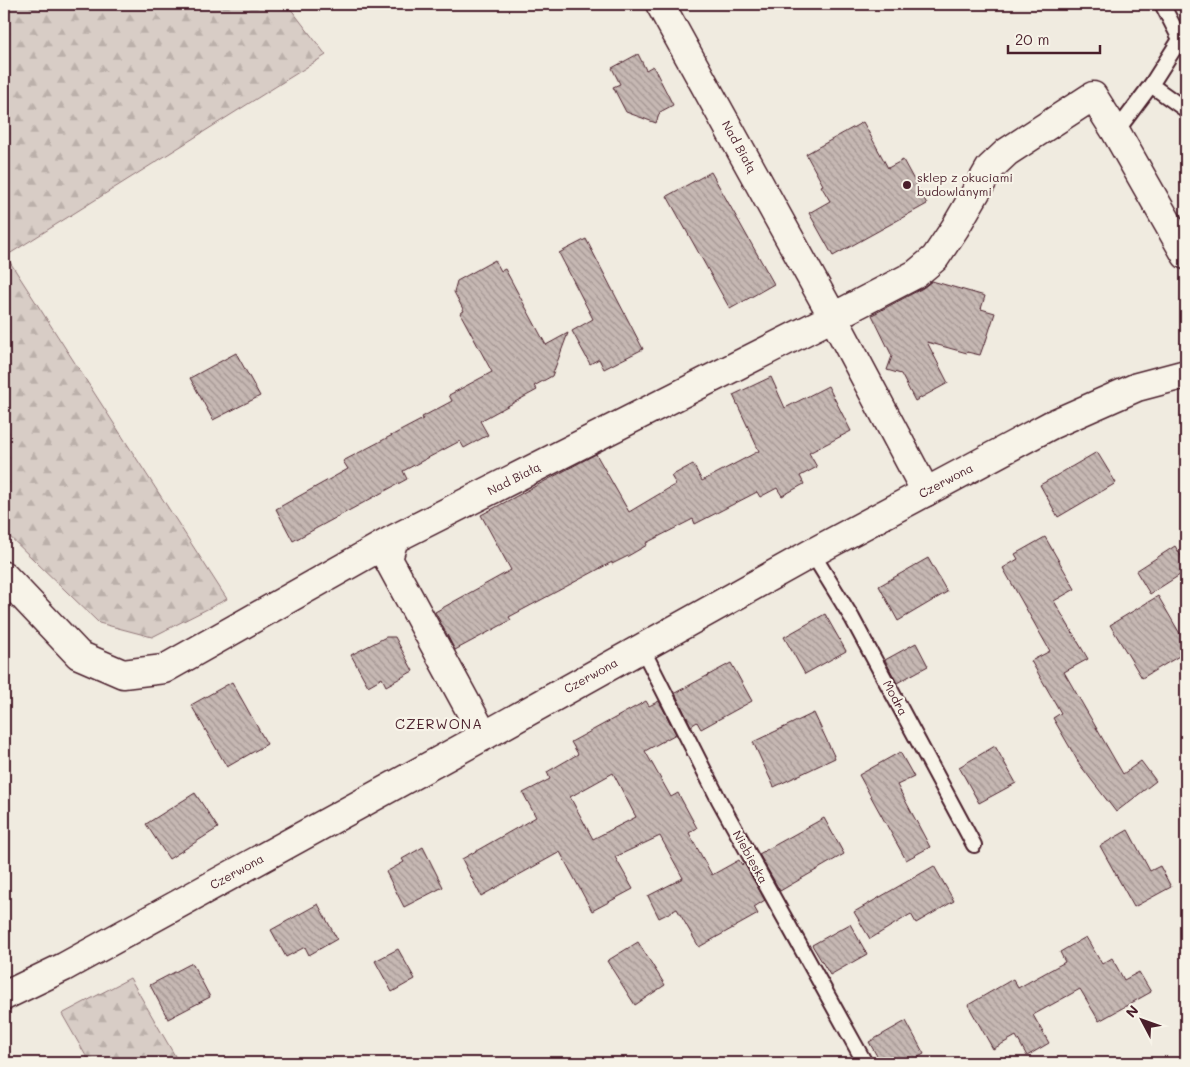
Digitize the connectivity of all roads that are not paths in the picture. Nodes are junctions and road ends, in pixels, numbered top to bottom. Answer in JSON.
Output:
{"nodes":[{"id":1,"x":660,"y":4,"type":"edge"},
{"id":2,"x":1162,"y":4,"type":"edge"},
{"id":3,"x":1183,"y":34,"type":"edge"},
{"id":4,"x":1151,"y":85,"type":"junction"},
{"id":5,"x":1186,"y":110,"type":"edge"},
{"id":6,"x":1116,"y":132,"type":"junction"},
{"id":7,"x":1186,"y":255,"type":"edge"},
{"id":8,"x":833,"y":317,"type":"junction"},
{"id":9,"x":1186,"y":374,"type":"edge"},
{"id":10,"x":926,"y":492,"type":"junction"},
{"id":11,"x":394,"y":540,"type":"junction"},
{"id":12,"x":812,"y":554,"type":"junction"},
{"id":13,"x":4,"y":576,"type":"edge"},
{"id":14,"x":642,"y":648,"type":"junction"},
{"id":15,"x":484,"y":736,"type":"junction"},
{"id":16,"x":974,"y":845,"type":"dead end"},
{"id":17,"x":4,"y":996,"type":"edge"},
{"id":18,"x":865,"y":1063,"type":"edge"}],
"edges":[{"from":1,"to":8,"type":"street","name":"Nad Białą"},
{"from":2,"to":3,"type":"lane"},
{"from":3,"to":4,"type":"lane"},
{"from":4,"to":5,"type":"lane"},
{"from":4,"to":6,"type":"lane"},
{"from":6,"to":7,"type":"street"},
{"from":6,"to":8,"type":"street","name":"Nad Białą"},
{"from":8,"to":10,"type":"street","name":"Nad Białą"},
{"from":8,"to":11,"type":"street","name":"Nad Białą"},
{"from":9,"to":10,"type":"street","name":"Czerwona"},
{"from":10,"to":12,"type":"street","name":"Czerwona"},
{"from":11,"to":13,"type":"street","name":"Nad Białą"},
{"from":11,"to":15,"type":"street"},
{"from":12,"to":14,"type":"street","name":"Czerwona"},
{"from":12,"to":16,"type":"lane","name":"Modra"},
{"from":14,"to":15,"type":"street","name":"Czerwona"},
{"from":14,"to":18,"type":"lane","name":"Niebieska"},
{"from":15,"to":17,"type":"street","name":"Czerwona"}]}
